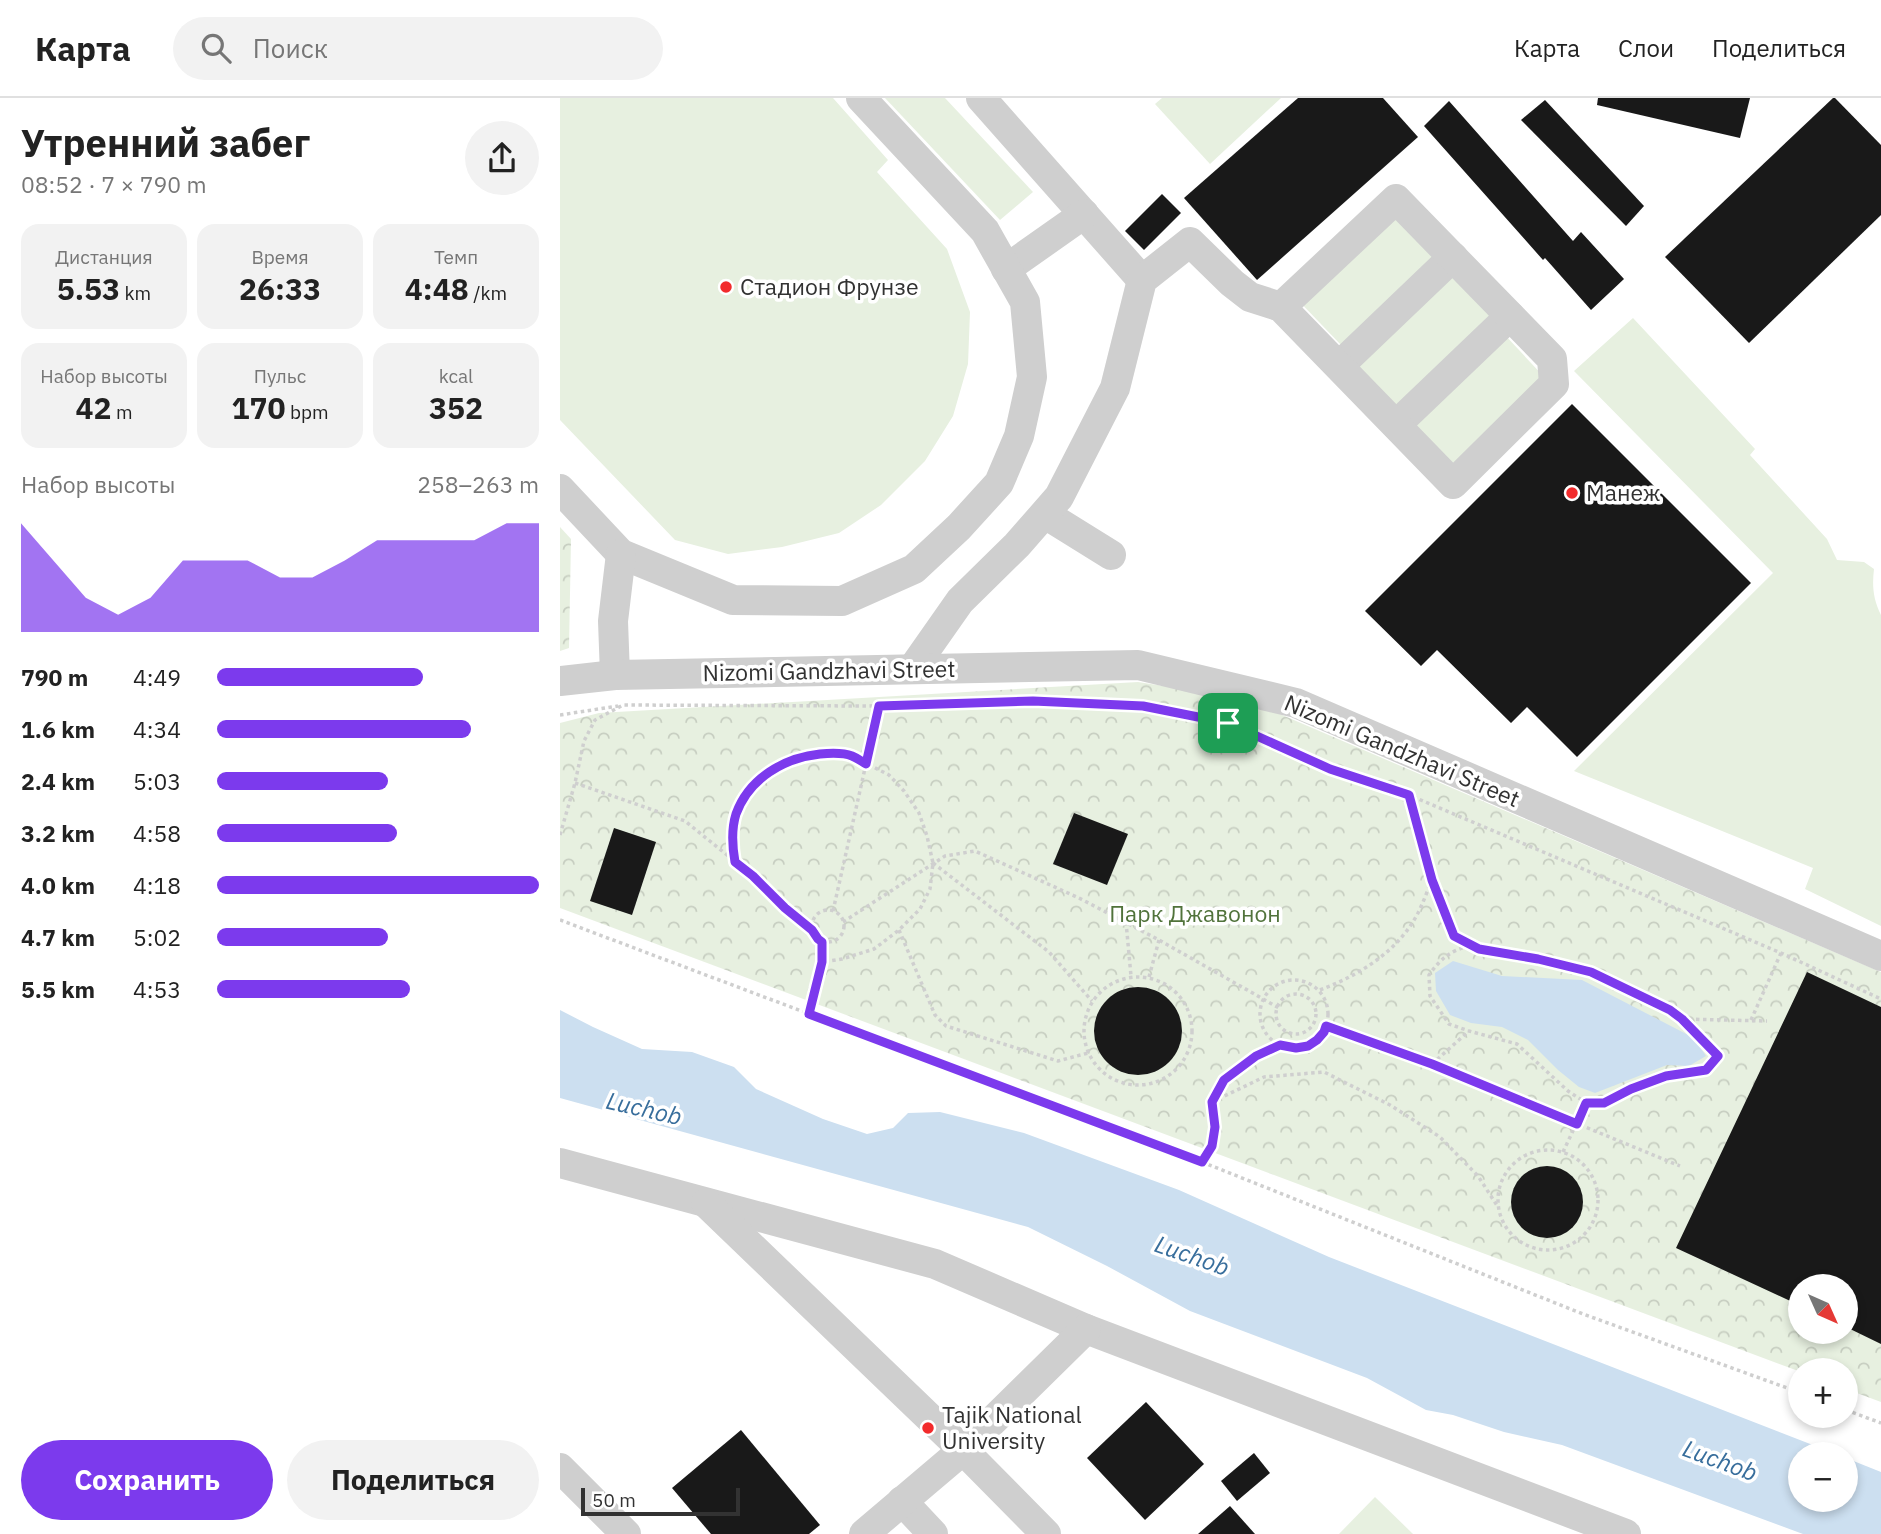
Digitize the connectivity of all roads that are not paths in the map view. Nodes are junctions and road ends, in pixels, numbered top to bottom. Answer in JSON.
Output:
{"nodes":[{"id":1,"x":861,"y":98,"type":"edge"},
{"id":2,"x":981,"y":98,"type":"edge"},
{"id":3,"x":1084,"y":214,"type":"junction"},
{"id":4,"x":1453,"y":257,"type":"junction"},
{"id":5,"x":1006,"y":268,"type":"junction"},
{"id":6,"x":1142,"y":280,"type":"junction"},
{"id":7,"x":1281,"y":307,"type":"junction"},
{"id":8,"x":1510,"y":316,"type":"junction"},
{"id":9,"x":1339,"y":366,"type":"junction"},
{"id":10,"x":1396,"y":425,"type":"junction"},
{"id":11,"x":560,"y":489,"type":"edge"},
{"id":12,"x":1045,"y":514,"type":"junction"},
{"id":13,"x":621,"y":554,"type":"junction"},
{"id":14,"x":1111,"y":555,"type":"dead end"},
{"id":15,"x":913,"y":668,"type":"junction"},
{"id":16,"x":587,"y":678,"type":"edge"},
{"id":17,"x":560,"y":705,"type":"edge"},
{"id":18,"x":1881,"y":956,"type":"edge"},
{"id":19,"x":560,"y":1163,"type":"edge"},
{"id":20,"x":703,"y":1201,"type":"junction"},
{"id":21,"x":1086,"y":1329,"type":"junction"},
{"id":22,"x":963,"y":1450,"type":"junction"},
{"id":23,"x":560,"y":1468,"type":"edge"},
{"id":24,"x":902,"y":1501,"type":"junction"},
{"id":25,"x":626,"y":1534,"type":"edge"},
{"id":26,"x":864,"y":1534,"type":"edge"},
{"id":27,"x":933,"y":1534,"type":"edge"},
{"id":28,"x":1046,"y":1534,"type":"edge"},
{"id":29,"x":1626,"y":1534,"type":"edge"}],
"edges":[{"from":1,"to":5,"type":"street"},
{"from":2,"to":3,"type":"street"},
{"from":3,"to":5,"type":"street"},
{"from":3,"to":6,"type":"street"},
{"from":4,"to":7,"type":"street"},
{"from":4,"to":8,"type":"street"},
{"from":4,"to":9,"type":"street"},
{"from":5,"to":13,"type":"street"},
{"from":6,"to":7,"type":"street"},
{"from":6,"to":12,"type":"street"},
{"from":7,"to":9,"type":"street"},
{"from":8,"to":10,"type":"street"},
{"from":8,"to":10,"type":"street"},
{"from":9,"to":10,"type":"street"},
{"from":11,"to":13,"type":"street"},
{"from":12,"to":14,"type":"street"},
{"from":12,"to":15,"type":"street"},
{"from":13,"to":16,"type":"street"},
{"from":15,"to":16,"type":"street","name":"Nizomi Gandzhavi Street"},
{"from":15,"to":18,"type":"street","name":"Nizomi Gandzhavi Street"},
{"from":16,"to":17,"type":"street"},
{"from":19,"to":20,"type":"street"},
{"from":20,"to":21,"type":"street"},
{"from":20,"to":22,"type":"street"},
{"from":21,"to":22,"type":"street"},
{"from":21,"to":29,"type":"street"},
{"from":22,"to":24,"type":"street"},
{"from":22,"to":28,"type":"street"},
{"from":23,"to":25,"type":"street"},
{"from":24,"to":26,"type":"street"},
{"from":24,"to":27,"type":"street"}]}
